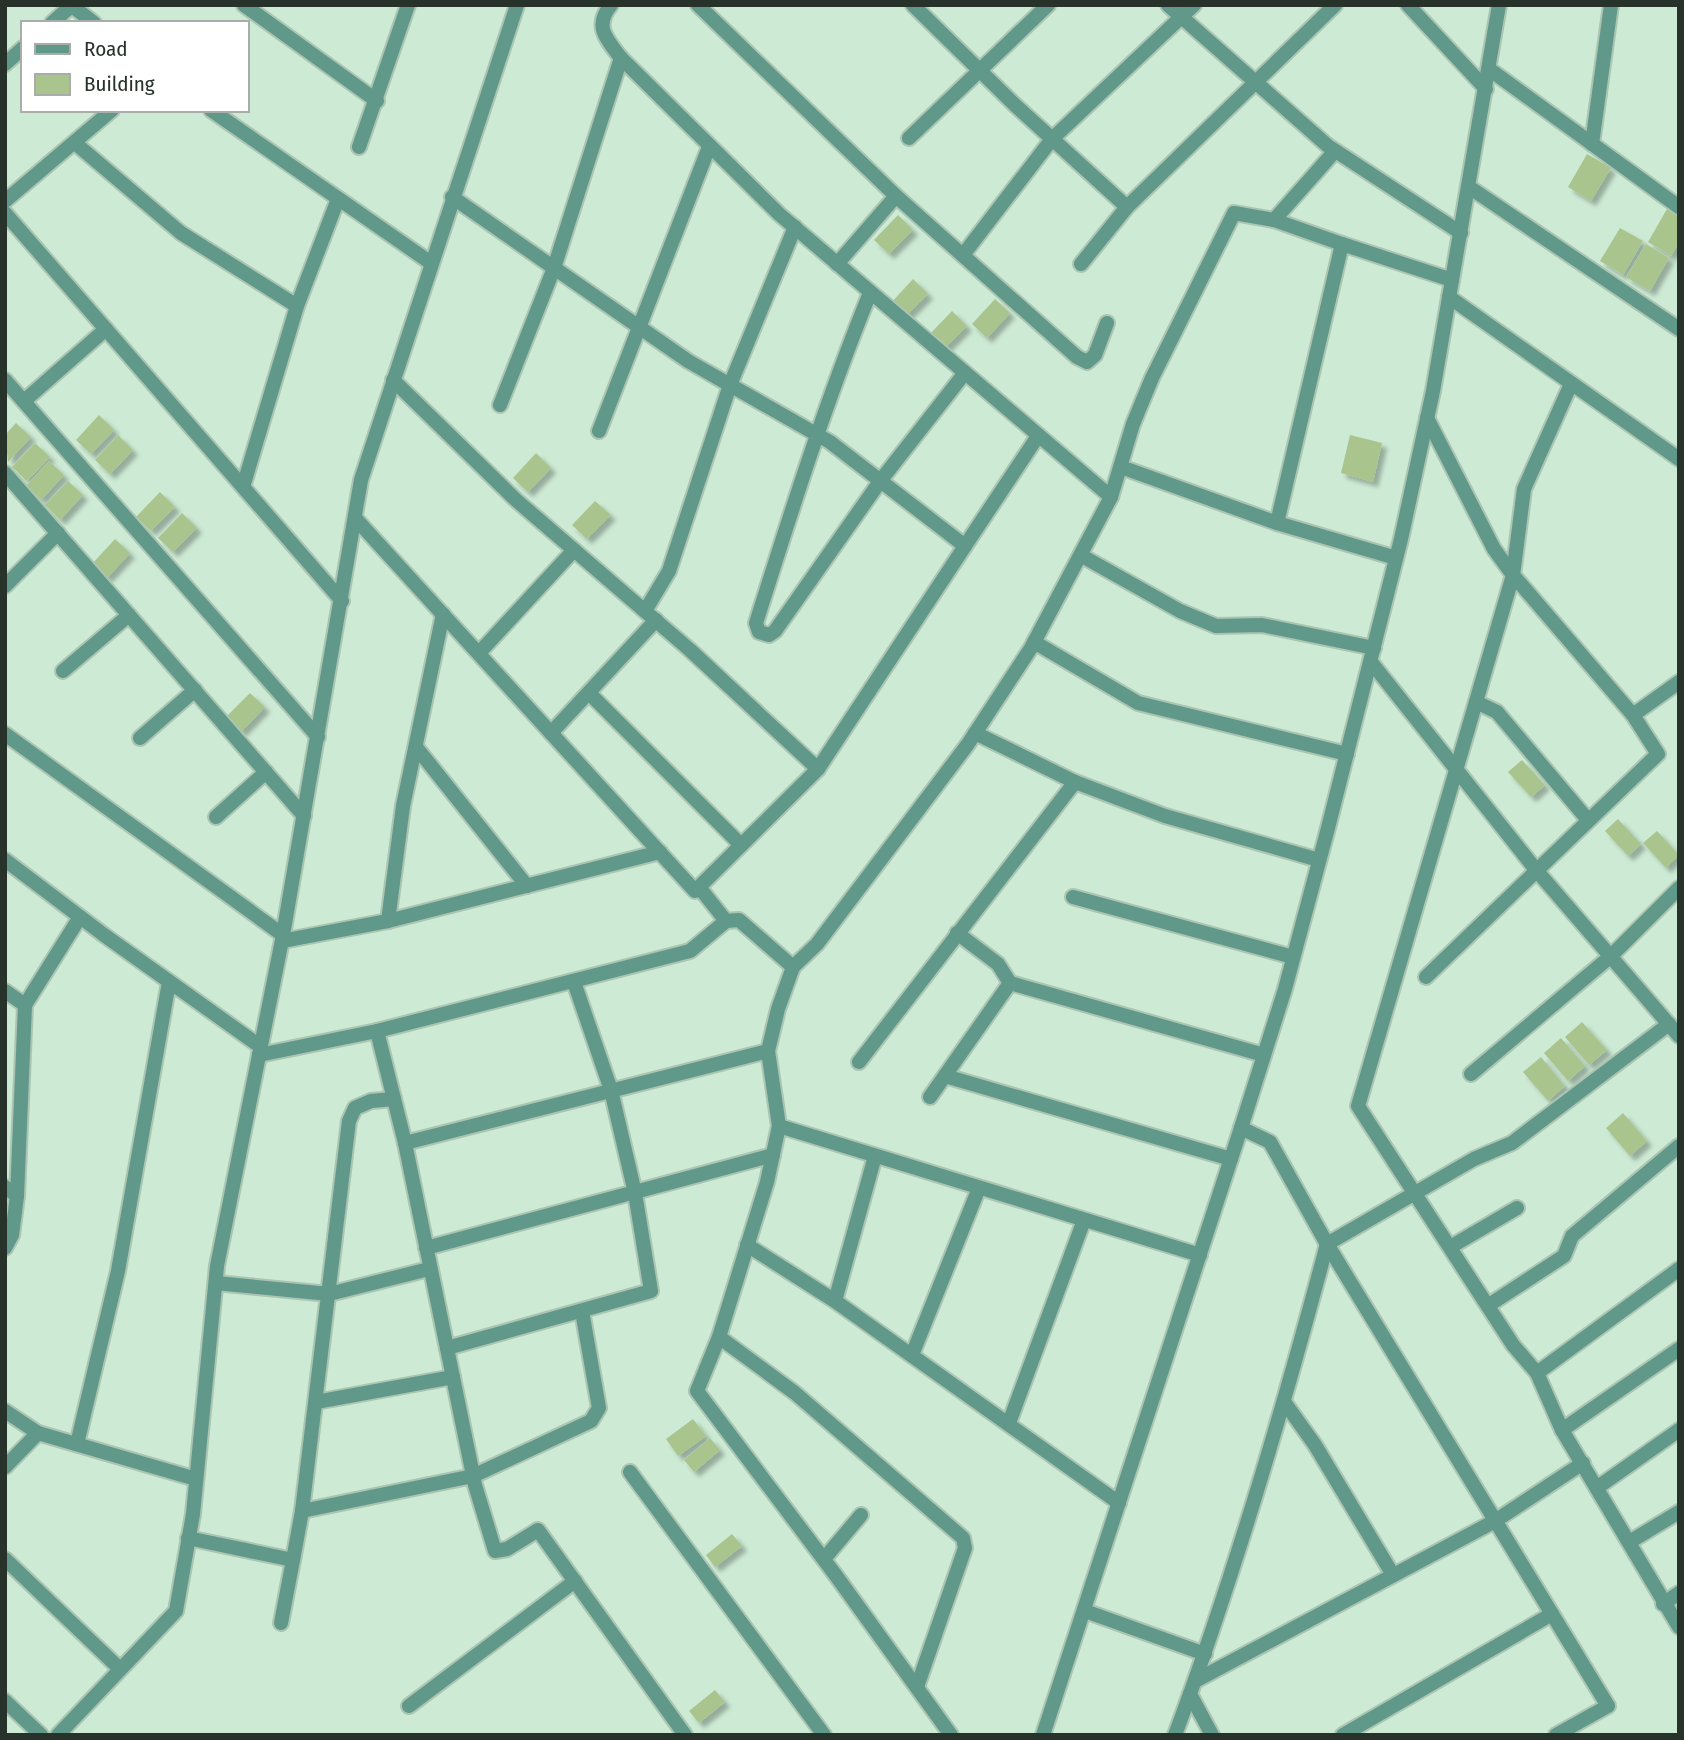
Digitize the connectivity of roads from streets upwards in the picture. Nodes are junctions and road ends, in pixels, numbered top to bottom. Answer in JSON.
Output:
{"nodes":[{"id":1,"x":71,"y":5,"type":"edge"},
{"id":2,"x":244,"y":5,"type":"edge"},
{"id":3,"x":408,"y":5,"type":"edge"},
{"id":4,"x":517,"y":5,"type":"edge"},
{"id":5,"x":698,"y":5,"type":"edge"},
{"id":6,"x":913,"y":5,"type":"edge"},
{"id":7,"x":1048,"y":5,"type":"edge"},
{"id":8,"x":1168,"y":5,"type":"edge"},
{"id":9,"x":1194,"y":5,"type":"edge"},
{"id":10,"x":1335,"y":5,"type":"edge"},
{"id":11,"x":1408,"y":5,"type":"edge"},
{"id":12,"x":1499,"y":5,"type":"edge"},
{"id":13,"x":1611,"y":5,"type":"edge"},
{"id":14,"x":607,"y":6,"type":"edge"},
{"id":15,"x":1182,"y":17,"type":"junction"},
{"id":16,"x":54,"y":21,"type":"edge"},
{"id":17,"x":91,"y":21,"type":"edge"},
{"id":18,"x":21,"y":50,"type":"edge"},
{"id":19,"x":621,"y":58,"type":"junction"},
{"id":20,"x":5,"y":64,"type":"edge"},
{"id":21,"x":1489,"y":69,"type":"junction"},
{"id":22,"x":980,"y":71,"type":"junction"},
{"id":23,"x":1257,"y":84,"type":"junction"},
{"id":24,"x":1486,"y":89,"type":"junction"},
{"id":25,"x":377,"y":101,"type":"junction"},
{"id":26,"x":110,"y":112,"type":"edge"},
{"id":27,"x":214,"y":112,"type":"edge"},
{"id":28,"x":909,"y":138,"type":"dead end"},
{"id":29,"x":1052,"y":139,"type":"junction"},
{"id":30,"x":75,"y":143,"type":"junction"},
{"id":31,"x":1592,"y":144,"type":"junction"},
{"id":32,"x":359,"y":147,"type":"dead end"},
{"id":33,"x":709,"y":147,"type":"junction"},
{"id":34,"x":1335,"y":151,"type":"junction"},
{"id":35,"x":1469,"y":187,"type":"junction"},
{"id":36,"x":897,"y":196,"type":"junction"},
{"id":37,"x":452,"y":197,"type":"junction"},
{"id":38,"x":338,"y":199,"type":"junction"},
{"id":39,"x":5,"y":201,"type":"edge"},
{"id":40,"x":1679,"y":206,"type":"edge"},
{"id":41,"x":1127,"y":207,"type":"junction"},
{"id":42,"x":5,"y":213,"type":"edge"},
{"id":43,"x":1274,"y":220,"type":"junction"},
{"id":44,"x":795,"y":228,"type":"junction"},
{"id":45,"x":1461,"y":233,"type":"junction"},
{"id":46,"x":1342,"y":244,"type":"junction"},
{"id":47,"x":963,"y":255,"type":"junction"},
{"id":48,"x":431,"y":263,"type":"junction"},
{"id":49,"x":837,"y":264,"type":"junction"},
{"id":50,"x":1081,"y":264,"type":"dead end"},
{"id":51,"x":554,"y":268,"type":"junction"},
{"id":52,"x":1452,"y":279,"type":"junction"},
{"id":53,"x":870,"y":293,"type":"junction"},
{"id":54,"x":1449,"y":297,"type":"junction"},
{"id":55,"x":297,"y":306,"type":"junction"},
{"id":56,"x":1107,"y":323,"type":"dead end"},
{"id":57,"x":639,"y":327,"type":"junction"},
{"id":58,"x":106,"y":329,"type":"junction"},
{"id":59,"x":1679,"y":329,"type":"edge"},
{"id":60,"x":964,"y":374,"type":"junction"},
{"id":61,"x":5,"y":380,"type":"edge"},
{"id":62,"x":393,"y":380,"type":"junction"},
{"id":63,"x":730,"y":384,"type":"junction"},
{"id":64,"x":1572,"y":384,"type":"junction"},
{"id":65,"x":24,"y":401,"type":"junction"},
{"id":66,"x":500,"y":405,"type":"dead end"},
{"id":67,"x":1427,"y":418,"type":"junction"},
{"id":68,"x":599,"y":431,"type":"dead end"},
{"id":69,"x":816,"y":434,"type":"junction"},
{"id":70,"x":1038,"y":436,"type":"junction"},
{"id":71,"x":1679,"y":459,"type":"edge"},
{"id":72,"x":1121,"y":467,"type":"junction"},
{"id":73,"x":5,"y":473,"type":"edge"},
{"id":74,"x":881,"y":480,"type":"junction"},
{"id":75,"x":243,"y":487,"type":"junction"},
{"id":76,"x":1111,"y":497,"type":"junction"},
{"id":77,"x":355,"y":518,"type":"junction"},
{"id":78,"x":1277,"y":523,"type":"junction"},
{"id":79,"x":58,"y":533,"type":"junction"},
{"id":80,"x":965,"y":546,"type":"junction"},
{"id":81,"x":574,"y":550,"type":"junction"},
{"id":82,"x":1082,"y":556,"type":"junction"},
{"id":83,"x":1396,"y":558,"type":"junction"},
{"id":84,"x":1513,"y":575,"type":"junction"},
{"id":85,"x":5,"y":586,"type":"edge"},
{"id":86,"x":342,"y":601,"type":"junction"},
{"id":87,"x":443,"y":614,"type":"junction"},
{"id":88,"x":129,"y":615,"type":"junction"},
{"id":89,"x":650,"y":616,"type":"junction"},
{"id":90,"x":1034,"y":642,"type":"junction"},
{"id":91,"x":479,"y":653,"type":"junction"},
{"id":92,"x":1372,"y":655,"type":"junction"},
{"id":93,"x":63,"y":671,"type":"dead end"},
{"id":94,"x":1679,"y":682,"type":"edge"},
{"id":95,"x":195,"y":690,"type":"junction"},
{"id":96,"x":589,"y":693,"type":"junction"},
{"id":97,"x":1476,"y":702,"type":"junction"},
{"id":98,"x":1633,"y":715,"type":"junction"},
{"id":99,"x":551,"y":733,"type":"junction"},
{"id":100,"x":975,"y":733,"type":"junction"},
{"id":101,"x":5,"y":734,"type":"edge"},
{"id":102,"x":318,"y":737,"type":"junction"},
{"id":103,"x":140,"y":738,"type":"dead end"},
{"id":104,"x":416,"y":747,"type":"junction"},
{"id":105,"x":1347,"y":754,"type":"junction"},
{"id":106,"x":1455,"y":768,"type":"junction"},
{"id":107,"x":818,"y":769,"type":"junction"},
{"id":108,"x":265,"y":772,"type":"junction"},
{"id":109,"x":1075,"y":782,"type":"junction"},
{"id":110,"x":304,"y":816,"type":"junction"},
{"id":111,"x":216,"y":817,"type":"dead end"},
{"id":112,"x":1588,"y":820,"type":"junction"},
{"id":113,"x":741,"y":845,"type":"junction"},
{"id":114,"x":660,"y":852,"type":"junction"},
{"id":115,"x":5,"y":860,"type":"edge"},
{"id":116,"x":1319,"y":860,"type":"junction"},
{"id":117,"x":1537,"y":871,"type":"junction"},
{"id":118,"x":527,"y":886,"type":"junction"},
{"id":119,"x":699,"y":887,"type":"junction"},
{"id":120,"x":1679,"y":888,"type":"edge"},
{"id":121,"x":1073,"y":897,"type":"dead end"},
{"id":122,"x":80,"y":917,"type":"junction"},
{"id":123,"x":388,"y":921,"type":"junction"},
{"id":124,"x":726,"y":922,"type":"junction"},
{"id":125,"x":957,"y":933,"type":"junction"},
{"id":126,"x":282,"y":938,"type":"junction"},
{"id":127,"x":1611,"y":956,"type":"junction"},
{"id":128,"x":1293,"y":957,"type":"junction"},
{"id":129,"x":793,"y":967,"type":"junction"},
{"id":130,"x":1426,"y":977,"type":"dead end"},
{"id":131,"x":169,"y":982,"type":"junction"},
{"id":132,"x":574,"y":982,"type":"junction"},
{"id":133,"x":1010,"y":984,"type":"junction"},
{"id":134,"x":6,"y":994,"type":"edge"},
{"id":135,"x":25,"y":1005,"type":"junction"},
{"id":136,"x":377,"y":1031,"type":"junction"},
{"id":137,"x":1676,"y":1032,"type":"edge"},
{"id":138,"x":260,"y":1051,"type":"junction"},
{"id":139,"x":768,"y":1051,"type":"junction"},
{"id":140,"x":1264,"y":1055,"type":"junction"},
{"id":141,"x":859,"y":1062,"type":"dead end"},
{"id":142,"x":1471,"y":1074,"type":"dead end"},
{"id":143,"x":945,"y":1076,"type":"junction"},
{"id":144,"x":611,"y":1090,"type":"junction"},
{"id":145,"x":930,"y":1097,"type":"dead end"},
{"id":146,"x":394,"y":1099,"type":"junction"},
{"id":147,"x":779,"y":1126,"type":"junction"},
{"id":148,"x":1241,"y":1128,"type":"junction"},
{"id":149,"x":405,"y":1143,"type":"junction"},
{"id":150,"x":1679,"y":1146,"type":"edge"},
{"id":151,"x":773,"y":1155,"type":"junction"},
{"id":152,"x":875,"y":1156,"type":"junction"},
{"id":153,"x":1231,"y":1159,"type":"junction"},
{"id":154,"x":979,"y":1188,"type":"junction"},
{"id":155,"x":11,"y":1192,"type":"edge"},
{"id":156,"x":1416,"y":1192,"type":"junction"},
{"id":157,"x":635,"y":1193,"type":"junction"},
{"id":158,"x":1517,"y":1208,"type":"dead end"},
{"id":159,"x":1084,"y":1220,"type":"junction"},
{"id":160,"x":1327,"y":1244,"type":"junction"},
{"id":161,"x":747,"y":1245,"type":"junction"},
{"id":162,"x":1452,"y":1246,"type":"junction"},
{"id":163,"x":5,"y":1248,"type":"edge"},
{"id":164,"x":426,"y":1248,"type":"junction"},
{"id":165,"x":1200,"y":1255,"type":"junction"},
{"id":166,"x":429,"y":1269,"type":"junction"},
{"id":167,"x":1679,"y":1269,"type":"edge"},
{"id":168,"x":216,"y":1283,"type":"junction"},
{"id":169,"x":329,"y":1294,"type":"junction"},
{"id":170,"x":835,"y":1301,"type":"junction"},
{"id":171,"x":1489,"y":1306,"type":"junction"},
{"id":172,"x":582,"y":1311,"type":"junction"},
{"id":173,"x":719,"y":1337,"type":"junction"},
{"id":174,"x":447,"y":1348,"type":"junction"},
{"id":175,"x":1679,"y":1349,"type":"edge"},
{"id":176,"x":912,"y":1355,"type":"junction"},
{"id":177,"x":1537,"y":1373,"type":"junction"},
{"id":178,"x":453,"y":1377,"type":"junction"},
{"id":179,"x":316,"y":1402,"type":"junction"},
{"id":180,"x":1285,"y":1403,"type":"junction"},
{"id":181,"x":5,"y":1411,"type":"edge"},
{"id":182,"x":1009,"y":1423,"type":"junction"},
{"id":183,"x":1562,"y":1430,"type":"junction"},
{"id":184,"x":1679,"y":1430,"type":"edge"},
{"id":185,"x":38,"y":1433,"type":"junction"},
{"id":186,"x":77,"y":1444,"type":"junction"},
{"id":187,"x":1583,"y":1463,"type":"junction"},
{"id":188,"x":5,"y":1467,"type":"edge"},
{"id":189,"x":630,"y":1472,"type":"dead end"},
{"id":190,"x":473,"y":1475,"type":"junction"},
{"id":191,"x":196,"y":1479,"type":"junction"},
{"id":192,"x":1598,"y":1487,"type":"junction"},
{"id":193,"x":1119,"y":1503,"type":"junction"},
{"id":194,"x":302,"y":1511,"type":"junction"},
{"id":195,"x":1679,"y":1512,"type":"edge"},
{"id":196,"x":862,"y":1515,"type":"dead end"},
{"id":197,"x":1495,"y":1521,"type":"junction"},
{"id":198,"x":188,"y":1538,"type":"junction"},
{"id":199,"x":1631,"y":1541,"type":"junction"},
{"id":200,"x":5,"y":1559,"type":"edge"},
{"id":201,"x":824,"y":1559,"type":"junction"},
{"id":202,"x":293,"y":1560,"type":"junction"},
{"id":203,"x":1393,"y":1575,"type":"junction"},
{"id":204,"x":575,"y":1581,"type":"junction"},
{"id":205,"x":1679,"y":1593,"type":"edge"},
{"id":206,"x":1663,"y":1604,"type":"junction"},
{"id":207,"x":1085,"y":1611,"type":"junction"},
{"id":208,"x":1552,"y":1614,"type":"junction"},
{"id":209,"x":281,"y":1623,"type":"dead end"},
{"id":210,"x":1679,"y":1627,"type":"edge"},
{"id":211,"x":1205,"y":1654,"type":"junction"},
{"id":212,"x":120,"y":1669,"type":"junction"},
{"id":213,"x":1192,"y":1687,"type":"junction"},
{"id":214,"x":917,"y":1688,"type":"junction"},
{"id":215,"x":5,"y":1701,"type":"edge"},
{"id":216,"x":409,"y":1706,"type":"dead end"},
{"id":217,"x":41,"y":1735,"type":"edge"},
{"id":218,"x":58,"y":1735,"type":"edge"},
{"id":219,"x":685,"y":1735,"type":"edge"},
{"id":220,"x":824,"y":1735,"type":"edge"},
{"id":221,"x":951,"y":1735,"type":"edge"},
{"id":222,"x":1043,"y":1735,"type":"edge"},
{"id":223,"x":1175,"y":1735,"type":"edge"},
{"id":224,"x":1212,"y":1735,"type":"edge"},
{"id":225,"x":1343,"y":1735,"type":"edge"},
{"id":226,"x":1556,"y":1735,"type":"edge"}],
"edges":[{"from":1,"to":16,"type":"street"},
{"from":1,"to":17,"type":"street"},
{"from":2,"to":25,"type":"street"},
{"from":3,"to":25,"type":"street"},
{"from":4,"to":37,"type":"street"},
{"from":5,"to":36,"type":"street"},
{"from":6,"to":22,"type":"street"},
{"from":7,"to":22,"type":"street"},
{"from":8,"to":15,"type":"street"},
{"from":9,"to":15,"type":"street"},
{"from":10,"to":23,"type":"street"},
{"from":11,"to":24,"type":"street"},
{"from":12,"to":21,"type":"street"},
{"from":13,"to":31,"type":"street"},
{"from":14,"to":19,"type":"street"},
{"from":15,"to":23,"type":"street"},
{"from":15,"to":29,"type":"street"},
{"from":18,"to":20,"type":"street"},
{"from":19,"to":33,"type":"street"},
{"from":19,"to":51,"type":"street"},
{"from":21,"to":24,"type":"street"},
{"from":21,"to":31,"type":"street"},
{"from":22,"to":28,"type":"street"},
{"from":22,"to":29,"type":"street"},
{"from":23,"to":34,"type":"street"},
{"from":23,"to":41,"type":"street"},
{"from":24,"to":35,"type":"street"},
{"from":25,"to":32,"type":"street"},
{"from":26,"to":30,"type":"street"},
{"from":27,"to":38,"type":"street"},
{"from":29,"to":41,"type":"street"},
{"from":29,"to":47,"type":"street"},
{"from":30,"to":39,"type":"street"},
{"from":30,"to":55,"type":"street"},
{"from":31,"to":40,"type":"street"},
{"from":33,"to":44,"type":"street"},
{"from":33,"to":57,"type":"street"},
{"from":34,"to":43,"type":"street"},
{"from":34,"to":45,"type":"street"},
{"from":35,"to":45,"type":"street"},
{"from":35,"to":59,"type":"street"},
{"from":36,"to":47,"type":"street"},
{"from":36,"to":49,"type":"street"},
{"from":37,"to":48,"type":"street"},
{"from":37,"to":51,"type":"street"},
{"from":38,"to":48,"type":"street"},
{"from":38,"to":55,"type":"street"},
{"from":41,"to":50,"type":"street"},
{"from":42,"to":58,"type":"street"},
{"from":43,"to":46,"type":"street"},
{"from":43,"to":72,"type":"street"},
{"from":44,"to":49,"type":"street"},
{"from":44,"to":63,"type":"street"},
{"from":45,"to":52,"type":"street"},
{"from":46,"to":52,"type":"street"},
{"from":46,"to":78,"type":"street"},
{"from":47,"to":56,"type":"street"},
{"from":48,"to":62,"type":"street"},
{"from":49,"to":53,"type":"street"},
{"from":51,"to":57,"type":"street"},
{"from":51,"to":66,"type":"street"},
{"from":52,"to":54,"type":"street"},
{"from":53,"to":60,"type":"street"},
{"from":53,"to":69,"type":"street"},
{"from":54,"to":64,"type":"street"},
{"from":54,"to":67,"type":"street"},
{"from":55,"to":75,"type":"street"},
{"from":57,"to":63,"type":"street"},
{"from":57,"to":68,"type":"street"},
{"from":58,"to":65,"type":"street"},
{"from":58,"to":75,"type":"street"},
{"from":60,"to":70,"type":"street"},
{"from":60,"to":74,"type":"street"},
{"from":61,"to":65,"type":"street"},
{"from":62,"to":77,"type":"street"},
{"from":62,"to":81,"type":"street"},
{"from":63,"to":69,"type":"street"},
{"from":63,"to":89,"type":"street"},
{"from":64,"to":71,"type":"street"},
{"from":64,"to":84,"type":"street"},
{"from":65,"to":102,"type":"street"},
{"from":67,"to":83,"type":"street"},
{"from":67,"to":84,"type":"street"},
{"from":69,"to":74,"type":"street"},
{"from":69,"to":74,"type":"street"},
{"from":70,"to":76,"type":"street"},
{"from":70,"to":80,"type":"street"},
{"from":72,"to":76,"type":"street"},
{"from":72,"to":78,"type":"street"},
{"from":73,"to":79,"type":"street"},
{"from":74,"to":80,"type":"street"},
{"from":75,"to":86,"type":"street"},
{"from":76,"to":82,"type":"street"},
{"from":77,"to":86,"type":"street"},
{"from":77,"to":87,"type":"street"},
{"from":78,"to":83,"type":"street"},
{"from":79,"to":85,"type":"street"},
{"from":79,"to":88,"type":"street"},
{"from":80,"to":107,"type":"street"},
{"from":81,"to":89,"type":"street"},
{"from":81,"to":91,"type":"street"},
{"from":82,"to":90,"type":"street"},
{"from":82,"to":92,"type":"street"},
{"from":83,"to":92,"type":"street"},
{"from":84,"to":97,"type":"street"},
{"from":84,"to":98,"type":"street"},
{"from":86,"to":102,"type":"street"},
{"from":87,"to":91,"type":"street"},
{"from":87,"to":104,"type":"street"},
{"from":88,"to":93,"type":"street"},
{"from":88,"to":95,"type":"street"},
{"from":89,"to":96,"type":"street"},
{"from":89,"to":107,"type":"street"},
{"from":90,"to":100,"type":"street"},
{"from":90,"to":105,"type":"street"},
{"from":91,"to":99,"type":"street"},
{"from":92,"to":105,"type":"street"},
{"from":92,"to":106,"type":"street"},
{"from":94,"to":98,"type":"street"},
{"from":95,"to":103,"type":"street"},
{"from":95,"to":108,"type":"street"},
{"from":96,"to":99,"type":"street"},
{"from":96,"to":113,"type":"street"},
{"from":97,"to":106,"type":"street"},
{"from":97,"to":112,"type":"street"},
{"from":98,"to":112,"type":"street"},
{"from":99,"to":114,"type":"street"},
{"from":100,"to":109,"type":"street"},
{"from":100,"to":129,"type":"street"},
{"from":101,"to":126,"type":"street"},
{"from":102,"to":110,"type":"street"},
{"from":104,"to":118,"type":"street"},
{"from":104,"to":123,"type":"street"},
{"from":105,"to":116,"type":"street"},
{"from":106,"to":117,"type":"street"},
{"from":106,"to":156,"type":"street"},
{"from":107,"to":113,"type":"street"},
{"from":108,"to":110,"type":"street"},
{"from":108,"to":111,"type":"street"},
{"from":109,"to":116,"type":"street"},
{"from":109,"to":125,"type":"street"},
{"from":110,"to":126,"type":"street"},
{"from":112,"to":117,"type":"street"},
{"from":113,"to":119,"type":"street"},
{"from":114,"to":118,"type":"street"},
{"from":114,"to":119,"type":"street"},
{"from":115,"to":122,"type":"street"},
{"from":116,"to":128,"type":"street"},
{"from":117,"to":127,"type":"street"},
{"from":117,"to":130,"type":"street"},
{"from":118,"to":123,"type":"street"},
{"from":119,"to":124,"type":"street"},
{"from":120,"to":127,"type":"street"},
{"from":121,"to":128,"type":"street"},
{"from":122,"to":131,"type":"street"},
{"from":122,"to":135,"type":"street"},
{"from":123,"to":126,"type":"street"},
{"from":124,"to":129,"type":"street"},
{"from":124,"to":132,"type":"street"},
{"from":125,"to":133,"type":"street"},
{"from":125,"to":141,"type":"street"},
{"from":126,"to":138,"type":"street"},
{"from":127,"to":137,"type":"street"},
{"from":127,"to":142,"type":"street"},
{"from":128,"to":140,"type":"street"},
{"from":129,"to":139,"type":"street"},
{"from":131,"to":138,"type":"street"},
{"from":131,"to":186,"type":"street"},
{"from":132,"to":136,"type":"street"},
{"from":132,"to":144,"type":"street"},
{"from":133,"to":140,"type":"street"},
{"from":133,"to":143,"type":"street"},
{"from":134,"to":135,"type":"street"},
{"from":135,"to":155,"type":"street"},
{"from":136,"to":138,"type":"street"},
{"from":136,"to":146,"type":"street"},
{"from":137,"to":156,"type":"street"},
{"from":138,"to":168,"type":"street"},
{"from":139,"to":144,"type":"street"},
{"from":139,"to":147,"type":"street"},
{"from":140,"to":148,"type":"street"},
{"from":143,"to":145,"type":"street"},
{"from":143,"to":153,"type":"street"},
{"from":144,"to":149,"type":"street"},
{"from":144,"to":157,"type":"street"},
{"from":146,"to":149,"type":"street"},
{"from":146,"to":169,"type":"street"},
{"from":147,"to":151,"type":"street"},
{"from":147,"to":152,"type":"street"},
{"from":148,"to":153,"type":"street"},
{"from":148,"to":160,"type":"street"},
{"from":149,"to":164,"type":"street"},
{"from":150,"to":171,"type":"street"},
{"from":151,"to":157,"type":"street"},
{"from":151,"to":161,"type":"street"},
{"from":152,"to":154,"type":"street"},
{"from":152,"to":170,"type":"street"},
{"from":153,"to":165,"type":"street"},
{"from":154,"to":159,"type":"street"},
{"from":154,"to":176,"type":"street"},
{"from":155,"to":163,"type":"street"},
{"from":156,"to":160,"type":"street"},
{"from":156,"to":162,"type":"street"},
{"from":157,"to":164,"type":"street"},
{"from":157,"to":172,"type":"street"},
{"from":158,"to":162,"type":"street"},
{"from":159,"to":165,"type":"street"},
{"from":159,"to":182,"type":"street"},
{"from":160,"to":180,"type":"street"},
{"from":160,"to":197,"type":"street"},
{"from":161,"to":170,"type":"street"},
{"from":161,"to":173,"type":"street"},
{"from":162,"to":171,"type":"street"},
{"from":164,"to":166,"type":"street"},
{"from":165,"to":193,"type":"street"},
{"from":166,"to":169,"type":"street"},
{"from":166,"to":174,"type":"street"},
{"from":167,"to":177,"type":"street"},
{"from":168,"to":169,"type":"street"},
{"from":168,"to":191,"type":"street"},
{"from":169,"to":179,"type":"street"},
{"from":170,"to":176,"type":"street"},
{"from":171,"to":177,"type":"street"},
{"from":172,"to":174,"type":"street"},
{"from":172,"to":190,"type":"street"},
{"from":173,"to":201,"type":"street"},
{"from":173,"to":214,"type":"street"},
{"from":174,"to":178,"type":"street"},
{"from":175,"to":183,"type":"street"},
{"from":176,"to":182,"type":"street"},
{"from":177,"to":183,"type":"street"},
{"from":178,"to":179,"type":"street"},
{"from":178,"to":190,"type":"street"},
{"from":179,"to":194,"type":"street"},
{"from":180,"to":203,"type":"street"},
{"from":180,"to":211,"type":"street"},
{"from":181,"to":185,"type":"street"},
{"from":182,"to":193,"type":"street"},
{"from":183,"to":187,"type":"street"},
{"from":184,"to":192,"type":"street"},
{"from":185,"to":186,"type":"street"},
{"from":185,"to":188,"type":"street"},
{"from":186,"to":191,"type":"street"},
{"from":187,"to":192,"type":"street"},
{"from":187,"to":197,"type":"street"},
{"from":189,"to":220,"type":"street"},
{"from":190,"to":194,"type":"street"},
{"from":190,"to":204,"type":"street"},
{"from":191,"to":198,"type":"street"},
{"from":192,"to":199,"type":"street"},
{"from":193,"to":207,"type":"street"},
{"from":194,"to":202,"type":"street"},
{"from":195,"to":199,"type":"street"},
{"from":196,"to":201,"type":"street"},
{"from":197,"to":203,"type":"street"},
{"from":197,"to":208,"type":"street"},
{"from":198,"to":202,"type":"street"},
{"from":198,"to":212,"type":"street"},
{"from":199,"to":206,"type":"street"},
{"from":200,"to":212,"type":"street"},
{"from":201,"to":214,"type":"street"},
{"from":202,"to":209,"type":"street"},
{"from":203,"to":213,"type":"street"},
{"from":204,"to":216,"type":"street"},
{"from":204,"to":219,"type":"street"},
{"from":205,"to":206,"type":"street"},
{"from":206,"to":210,"type":"street"},
{"from":207,"to":211,"type":"street"},
{"from":207,"to":222,"type":"street"},
{"from":208,"to":225,"type":"street"},
{"from":208,"to":226,"type":"street"},
{"from":211,"to":213,"type":"street"},
{"from":212,"to":218,"type":"street"},
{"from":213,"to":223,"type":"street"},
{"from":213,"to":224,"type":"street"},
{"from":214,"to":221,"type":"street"},
{"from":215,"to":217,"type":"street"}]}
